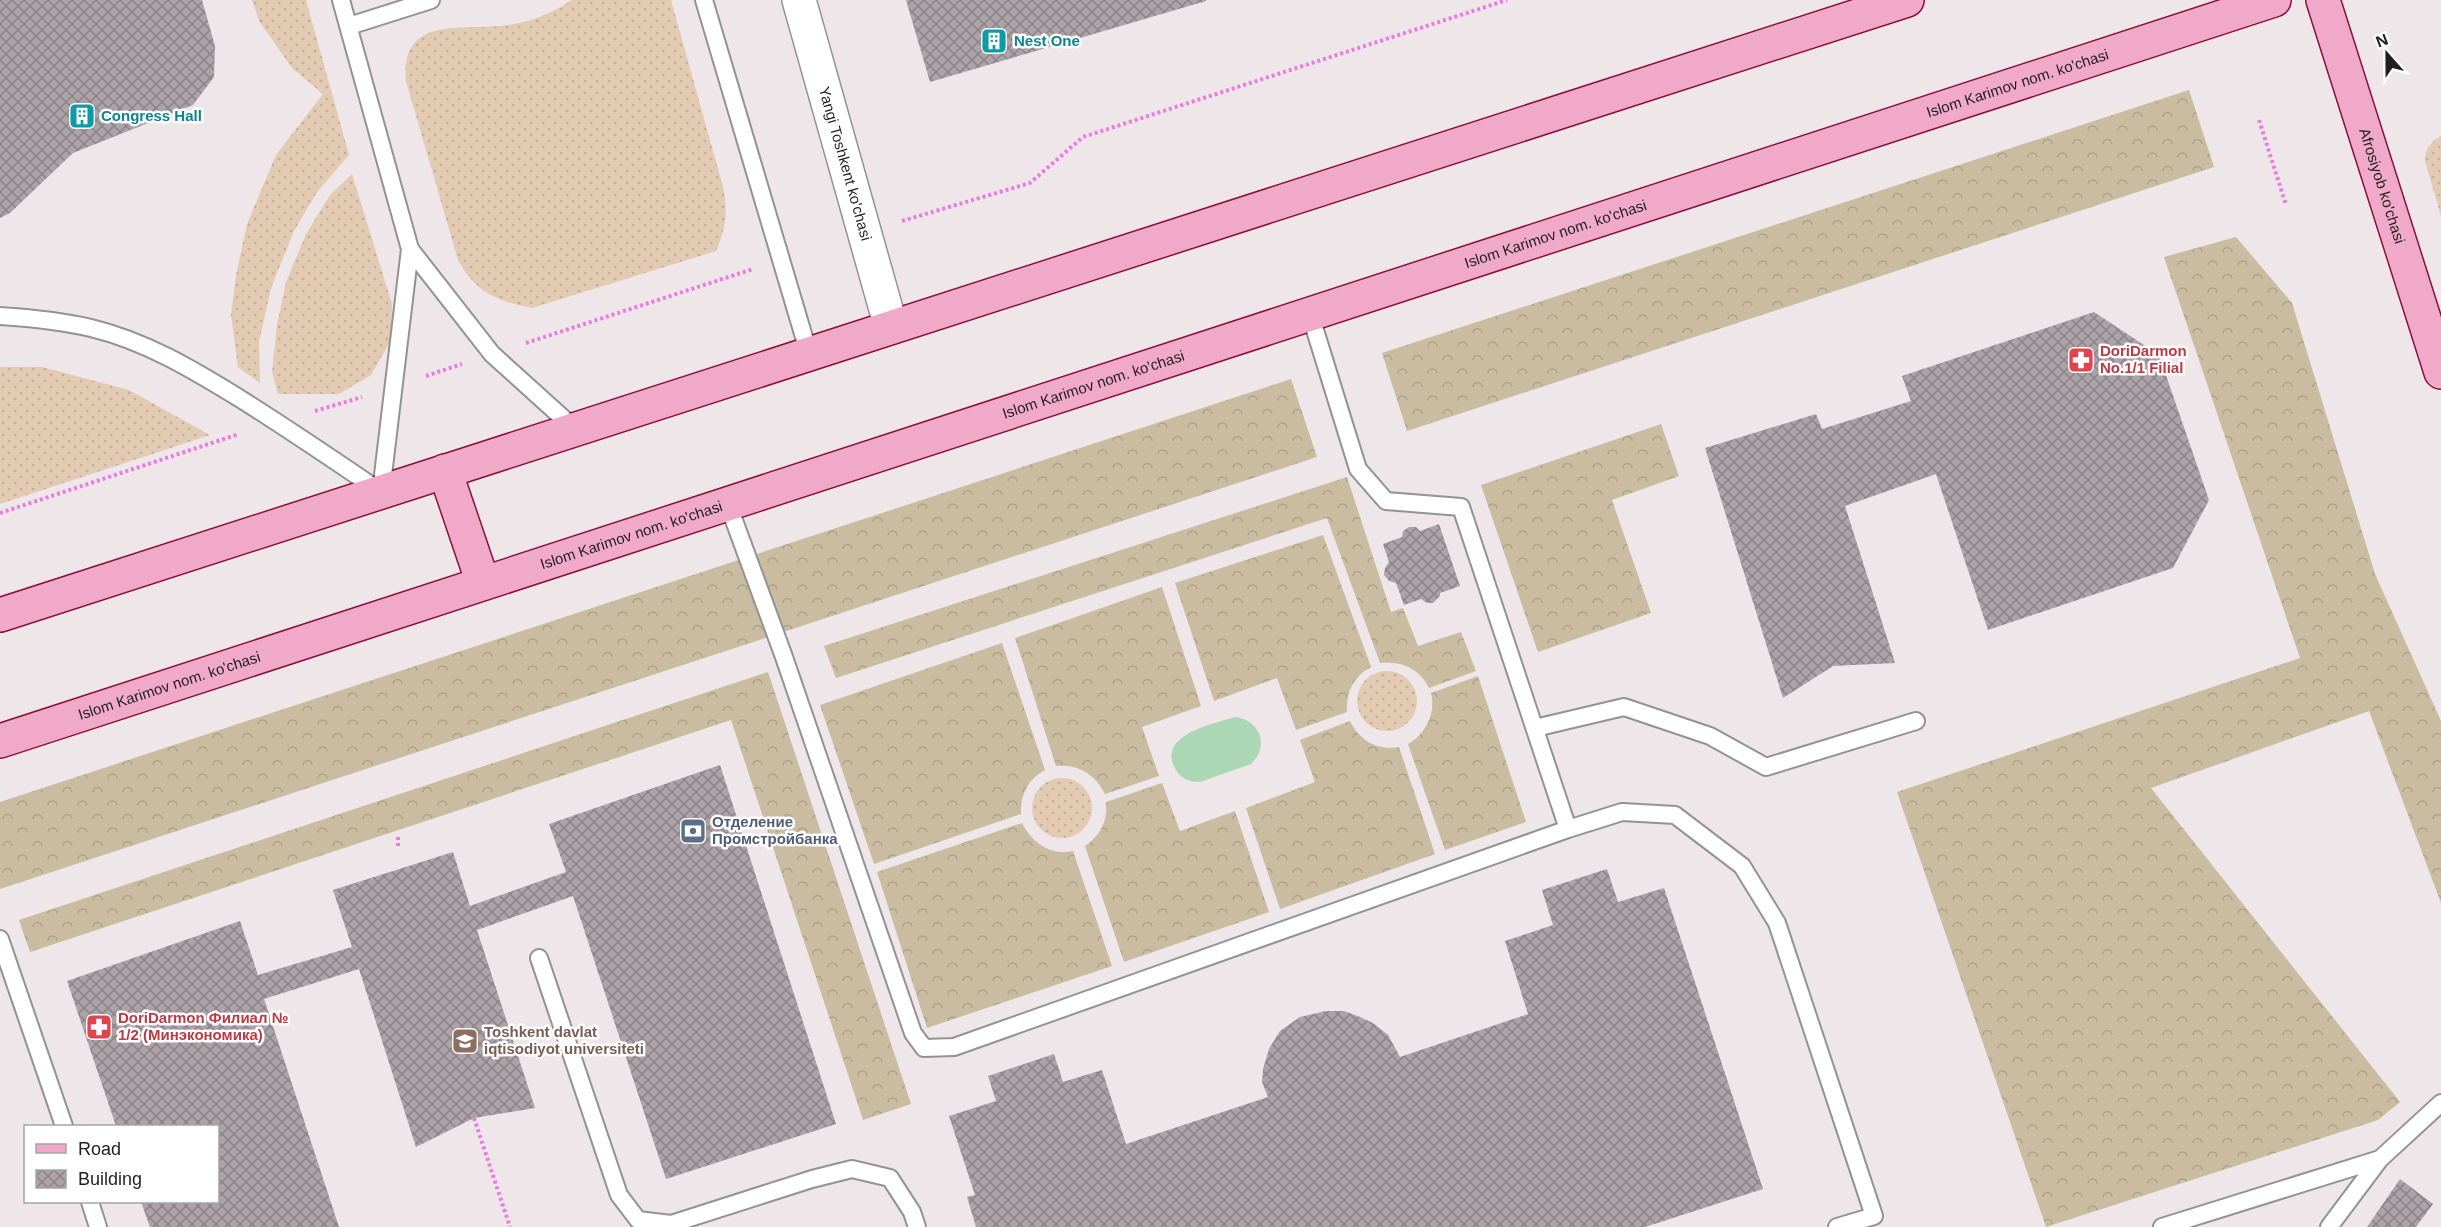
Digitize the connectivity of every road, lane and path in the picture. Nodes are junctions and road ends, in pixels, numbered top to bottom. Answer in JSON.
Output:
{"nodes":[{"id":1,"x":341,"y":0,"type":"edge"},
{"id":2,"x":431,"y":0,"type":"edge"},
{"id":3,"x":704,"y":0,"type":"edge"},
{"id":4,"x":799,"y":0,"type":"edge"},
{"id":5,"x":1507,"y":0,"type":"edge"},
{"id":6,"x":1907,"y":0,"type":"edge"},
{"id":7,"x":2274,"y":0,"type":"edge"},
{"id":8,"x":2323,"y":0,"type":"edge"},
{"id":9,"x":349,"y":26,"type":"junction"},
{"id":10,"x":2259,"y":120,"type":"dead end"},
{"id":11,"x":2286,"y":205,"type":"dead end"},
{"id":12,"x":864,"y":233,"type":"junction"},
{"id":13,"x":410,"y":249,"type":"junction"},
{"id":14,"x":1310,"y":314,"type":"junction"},
{"id":15,"x":0,"y":316,"type":"edge"},
{"id":16,"x":891,"y":327,"type":"junction"},
{"id":17,"x":809,"y":354,"type":"junction"},
{"id":18,"x":2441,"y":372,"type":"edge"},
{"id":19,"x":575,"y":429,"type":"junction"},
{"id":20,"x":446,"y":471,"type":"junction"},
{"id":21,"x":381,"y":492,"type":"junction"},
{"id":22,"x":728,"y":504,"type":"junction"},
{"id":23,"x":483,"y":583,"type":"junction"},
{"id":24,"x":0,"y":615,"type":"edge"},
{"id":25,"x":1916,"y":721,"type":"dead end"},
{"id":26,"x":1535,"y":728,"type":"junction"},
{"id":27,"x":0,"y":741,"type":"edge"},
{"id":28,"x":1568,"y":829,"type":"junction"},
{"id":29,"x":398,"y":837,"type":"dead end"},
{"id":30,"x":398,"y":848,"type":"dead end"},
{"id":31,"x":0,"y":939,"type":"edge"},
{"id":32,"x":539,"y":958,"type":"dead end"},
{"id":33,"x":2441,"y":1103,"type":"edge"},
{"id":34,"x":474,"y":1118,"type":"dead end"},
{"id":35,"x":64,"y":1125,"type":"edge"},
{"id":36,"x":2380,"y":1159,"type":"junction"},
{"id":37,"x":90,"y":1203,"type":"edge"},
{"id":38,"x":98,"y":1227,"type":"edge"},
{"id":39,"x":510,"y":1227,"type":"edge"},
{"id":40,"x":917,"y":1227,"type":"edge"},
{"id":41,"x":1838,"y":1227,"type":"edge"},
{"id":42,"x":2162,"y":1227,"type":"edge"},
{"id":43,"x":2329,"y":1227,"type":"edge"}],
"edges":[{"from":1,"to":9,"type":"lane"},
{"from":2,"to":9,"type":"lane"},
{"from":3,"to":17,"type":"lane"},
{"from":4,"to":12,"type":"street","name":"Yangi Toshkent ko'chasi"},
{"from":5,"to":12,"type":"path"},
{"from":6,"to":16,"type":"main road"},
{"from":7,"to":14,"type":"main road","name":"Islom Karimov nom. ko'chasi"},
{"from":8,"to":18,"type":"main road","name":"Afrosiyob ko'chasi"},
{"from":9,"to":13,"type":"lane"},
{"from":10,"to":11,"type":"path"},
{"from":12,"to":16,"type":"street","name":"Yangi Toshkent ko'chasi"},
{"from":13,"to":19,"type":"lane"},
{"from":13,"to":21,"type":"lane"},
{"from":14,"to":22,"type":"main road","name":"Islom Karimov nom. ko'chasi"},
{"from":14,"to":26,"type":"lane"},
{"from":15,"to":21,"type":"lane"},
{"from":16,"to":17,"type":"main road"},
{"from":17,"to":19,"type":"main road"},
{"from":19,"to":20,"type":"main road"},
{"from":20,"to":21,"type":"main road"},
{"from":20,"to":23,"type":"main road"},
{"from":21,"to":24,"type":"main road"},
{"from":22,"to":23,"type":"main road","name":"Islom Karimov nom. ko'chasi"},
{"from":22,"to":28,"type":"lane"},
{"from":23,"to":27,"type":"main road","name":"Islom Karimov nom. ko'chasi"},
{"from":25,"to":26,"type":"lane"},
{"from":26,"to":28,"type":"lane"},
{"from":28,"to":41,"type":"lane"},
{"from":29,"to":30,"type":"path"},
{"from":31,"to":35,"type":"lane"},
{"from":32,"to":40,"type":"lane"},
{"from":33,"to":36,"type":"lane"},
{"from":34,"to":39,"type":"path"},
{"from":36,"to":42,"type":"lane"},
{"from":36,"to":43,"type":"lane"},
{"from":37,"to":38,"type":"lane"}]}
